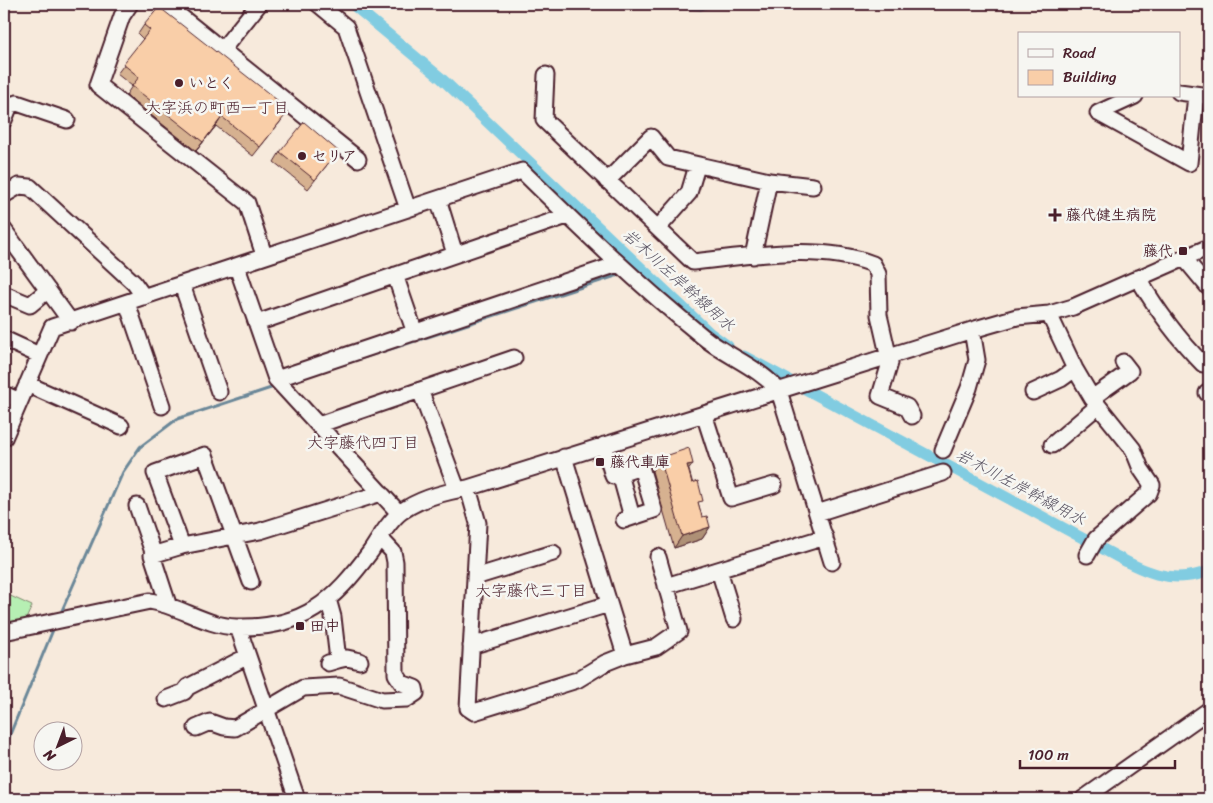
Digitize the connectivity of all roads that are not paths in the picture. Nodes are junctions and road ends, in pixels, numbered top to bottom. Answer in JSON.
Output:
{"nodes":[{"id":1,"x":130,"y":4,"type":"edge"},
{"id":2,"x":165,"y":4,"type":"edge"},
{"id":3,"x":259,"y":4,"type":"edge"},
{"id":4,"x":318,"y":4,"type":"edge"},
{"id":5,"x":222,"y":50,"type":"junction"},
{"id":6,"x":546,"y":75,"type":"dead end"},
{"id":7,"x":1180,"y":92,"type":"edge"},
{"id":8,"x":1203,"y":95,"type":"edge"},
{"id":9,"x":1131,"y":98,"type":"edge"},
{"id":10,"x":4,"y":120,"type":"edge"},
{"id":11,"x":67,"y":120,"type":"dead end"},
{"id":12,"x":358,"y":159,"type":"dead end"},
{"id":13,"x":697,"y":166,"type":"junction"},
{"id":14,"x":769,"y":180,"type":"junction"},
{"id":15,"x":608,"y":181,"type":"junction"},
{"id":16,"x":813,"y":186,"type":"dead end"},
{"id":17,"x":4,"y":195,"type":"edge"},
{"id":18,"x":438,"y":199,"type":"junction"},
{"id":19,"x":408,"y":209,"type":"junction"},
{"id":20,"x":567,"y":216,"type":"junction"},
{"id":21,"x":658,"y":228,"type":"junction"},
{"id":22,"x":4,"y":230,"type":"edge"},
{"id":23,"x":1209,"y":247,"type":"edge"},
{"id":24,"x":263,"y":252,"type":"dead end"},
{"id":25,"x":456,"y":254,"type":"junction"},
{"id":26,"x":753,"y":256,"type":"junction"},
{"id":27,"x":1184,"y":258,"type":"junction"},
{"id":28,"x":618,"y":264,"type":"junction"},
{"id":29,"x":237,"y":267,"type":"junction"},
{"id":30,"x":395,"y":276,"type":"junction"},
{"id":31,"x":1138,"y":278,"type":"junction"},
{"id":32,"x":182,"y":284,"type":"junction"},
{"id":33,"x":1209,"y":288,"type":"edge"},
{"id":34,"x":48,"y":290,"type":"junction"},
{"id":35,"x":4,"y":294,"type":"edge"},
{"id":36,"x":144,"y":297,"type":"junction"},
{"id":37,"x":126,"y":303,"type":"junction"},
{"id":38,"x":1049,"y":314,"type":"junction"},
{"id":39,"x":71,"y":322,"type":"junction"},
{"id":40,"x":257,"y":323,"type":"junction"},
{"id":41,"x":972,"y":330,"type":"junction"},
{"id":42,"x":415,"y":333,"type":"junction"},
{"id":43,"x":4,"y":340,"type":"edge"},
{"id":44,"x":39,"y":356,"type":"junction"},
{"id":45,"x":888,"y":356,"type":"junction"},
{"id":46,"x":514,"y":358,"type":"dead end"},
{"id":47,"x":1123,"y":362,"type":"dead end"},
{"id":48,"x":1203,"y":364,"type":"dead end"},
{"id":49,"x":1075,"y":369,"type":"junction"},
{"id":50,"x":280,"y":383,"type":"junction"},
{"id":51,"x":27,"y":384,"type":"junction"},
{"id":52,"x":793,"y":386,"type":"junction"},
{"id":53,"x":420,"y":390,"type":"junction"},
{"id":54,"x":219,"y":392,"type":"dead end"},
{"id":55,"x":1033,"y":392,"type":"dead end"},
{"id":56,"x":4,"y":394,"type":"edge"},
{"id":57,"x":20,"y":400,"type":"junction"},
{"id":58,"x":1095,"y":402,"type":"junction"},
{"id":59,"x":162,"y":406,"type":"dead end"},
{"id":60,"x":704,"y":414,"type":"junction"},
{"id":61,"x":912,"y":416,"type":"dead end"},
{"id":62,"x":318,"y":425,"type":"junction"},
{"id":63,"x":121,"y":426,"type":"dead end"},
{"id":64,"x":4,"y":438,"type":"edge"},
{"id":65,"x":604,"y":445,"type":"junction"},
{"id":66,"x":1052,"y":445,"type":"dead end"},
{"id":67,"x":943,"y":450,"type":"dead end"},
{"id":68,"x":564,"y":458,"type":"junction"},
{"id":69,"x":943,"y":473,"type":"dead end"},
{"id":70,"x":620,"y":474,"type":"junction"},
{"id":71,"x":774,"y":485,"type":"dead end"},
{"id":72,"x":463,"y":488,"type":"junction"},
{"id":73,"x":380,"y":493,"type":"junction"},
{"id":74,"x":137,"y":506,"type":"dead end"},
{"id":75,"x":399,"y":513,"type":"junction"},
{"id":76,"x":817,"y":513,"type":"junction"},
{"id":77,"x":233,"y":535,"type":"junction"},
{"id":78,"x":825,"y":537,"type":"junction"},
{"id":79,"x":380,"y":538,"type":"junction"},
{"id":80,"x":182,"y":546,"type":"junction"},
{"id":81,"x":553,"y":554,"type":"dead end"},
{"id":82,"x":154,"y":555,"type":"junction"},
{"id":83,"x":1087,"y":555,"type":"dead end"},
{"id":84,"x":658,"y":557,"type":"dead end"},
{"id":85,"x":832,"y":562,"type":"dead end"},
{"id":86,"x":719,"y":570,"type":"junction"},
{"id":87,"x":475,"y":577,"type":"junction"},
{"id":88,"x":251,"y":582,"type":"dead end"},
{"id":89,"x":666,"y":586,"type":"junction"},
{"id":90,"x":328,"y":599,"type":"junction"},
{"id":91,"x":168,"y":604,"type":"junction"},
{"id":92,"x":609,"y":604,"type":"junction"},
{"id":93,"x":729,"y":614,"type":"dead end"},
{"id":94,"x":238,"y":627,"type":"junction"},
{"id":95,"x":4,"y":632,"type":"edge"},
{"id":96,"x":471,"y":646,"type":"junction"},
{"id":97,"x":625,"y":655,"type":"junction"},
{"id":98,"x":246,"y":657,"type":"junction"},
{"id":99,"x":360,"y":661,"type":"dead end"},
{"id":100,"x":166,"y":700,"type":"dead end"},
{"id":101,"x":266,"y":708,"type":"junction"},
{"id":102,"x":1209,"y":710,"type":"edge"},
{"id":103,"x":196,"y":728,"type":"dead end"},
{"id":104,"x":297,"y":799,"type":"edge"},
{"id":105,"x":1083,"y":799,"type":"edge"}],
"edges":[{"from":1,"to":24,"type":"street"},
{"from":2,"to":5,"type":"street"},
{"from":3,"to":5,"type":"street"},
{"from":4,"to":19,"type":"street"},
{"from":5,"to":12,"type":"street"},
{"from":6,"to":15,"type":"street"},
{"from":7,"to":8,"type":"street"},
{"from":8,"to":9,"type":"street"},
{"from":10,"to":11,"type":"street"},
{"from":13,"to":14,"type":"street"},
{"from":13,"to":15,"type":"street"},
{"from":13,"to":21,"type":"street"},
{"from":14,"to":16,"type":"street"},
{"from":14,"to":26,"type":"street"},
{"from":15,"to":21,"type":"street"},
{"from":17,"to":36,"type":"street"},
{"from":18,"to":19,"type":"street"},
{"from":18,"to":20,"type":"street"},
{"from":18,"to":25,"type":"street"},
{"from":19,"to":29,"type":"street"},
{"from":20,"to":25,"type":"street"},
{"from":20,"to":28,"type":"street"},
{"from":21,"to":26,"type":"street"},
{"from":22,"to":34,"type":"street"},
{"from":23,"to":27,"type":"street"},
{"from":25,"to":30,"type":"street"},
{"from":26,"to":45,"type":"street"},
{"from":27,"to":31,"type":"street"},
{"from":27,"to":33,"type":"street"},
{"from":28,"to":42,"type":"street"},
{"from":28,"to":52,"type":"street"},
{"from":29,"to":32,"type":"street"},
{"from":29,"to":40,"type":"street"},
{"from":30,"to":40,"type":"street"},
{"from":30,"to":42,"type":"street"},
{"from":31,"to":38,"type":"street"},
{"from":31,"to":48,"type":"street"},
{"from":32,"to":36,"type":"street"},
{"from":32,"to":54,"type":"street"},
{"from":34,"to":35,"type":"street"},
{"from":34,"to":39,"type":"street"},
{"from":36,"to":37,"type":"street"},
{"from":37,"to":39,"type":"street"},
{"from":37,"to":59,"type":"street"},
{"from":38,"to":41,"type":"street"},
{"from":38,"to":49,"type":"street"},
{"from":39,"to":44,"type":"street"},
{"from":40,"to":50,"type":"street"},
{"from":41,"to":45,"type":"street"},
{"from":41,"to":67,"type":"street"},
{"from":42,"to":50,"type":"street"},
{"from":43,"to":44,"type":"street"},
{"from":44,"to":51,"type":"street"},
{"from":45,"to":52,"type":"street"},
{"from":45,"to":61,"type":"street"},
{"from":46,"to":53,"type":"street"},
{"from":47,"to":58,"type":"street"},
{"from":49,"to":55,"type":"street"},
{"from":49,"to":58,"type":"street"},
{"from":50,"to":62,"type":"street"},
{"from":51,"to":57,"type":"street"},
{"from":51,"to":63,"type":"street"},
{"from":52,"to":60,"type":"street"},
{"from":52,"to":76,"type":"street"},
{"from":53,"to":62,"type":"street"},
{"from":53,"to":72,"type":"street"},
{"from":56,"to":57,"type":"street"},
{"from":57,"to":64,"type":"street"},
{"from":58,"to":66,"type":"street"},
{"from":58,"to":83,"type":"street"},
{"from":60,"to":65,"type":"street"},
{"from":60,"to":71,"type":"street"},
{"from":62,"to":73,"type":"street"},
{"from":65,"to":68,"type":"street"},
{"from":65,"to":70,"type":"street"},
{"from":68,"to":72,"type":"street"},
{"from":68,"to":92,"type":"street"},
{"from":69,"to":76,"type":"street"},
{"from":70,"to":70,"type":"street"},
{"from":72,"to":75,"type":"street"},
{"from":72,"to":87,"type":"street"},
{"from":73,"to":75,"type":"street"},
{"from":73,"to":77,"type":"street"},
{"from":74,"to":82,"type":"street"},
{"from":75,"to":79,"type":"street"},
{"from":76,"to":78,"type":"street"},
{"from":77,"to":80,"type":"street"},
{"from":77,"to":80,"type":"street"},
{"from":77,"to":88,"type":"street"},
{"from":78,"to":85,"type":"street"},
{"from":78,"to":86,"type":"street"},
{"from":79,"to":90,"type":"street"},
{"from":79,"to":101,"type":"street"},
{"from":80,"to":82,"type":"street"},
{"from":81,"to":87,"type":"street"},
{"from":82,"to":91,"type":"street"},
{"from":84,"to":89,"type":"street"},
{"from":86,"to":89,"type":"street"},
{"from":86,"to":93,"type":"street"},
{"from":87,"to":96,"type":"street"},
{"from":89,"to":97,"type":"street"},
{"from":90,"to":94,"type":"street"},
{"from":90,"to":99,"type":"street"},
{"from":91,"to":94,"type":"street"},
{"from":91,"to":95,"type":"street"},
{"from":92,"to":96,"type":"street"},
{"from":92,"to":97,"type":"street"},
{"from":94,"to":98,"type":"street"},
{"from":96,"to":97,"type":"street"},
{"from":98,"to":100,"type":"street"},
{"from":98,"to":101,"type":"street"},
{"from":101,"to":103,"type":"street"},
{"from":101,"to":104,"type":"street"},
{"from":102,"to":105,"type":"street"}]}
